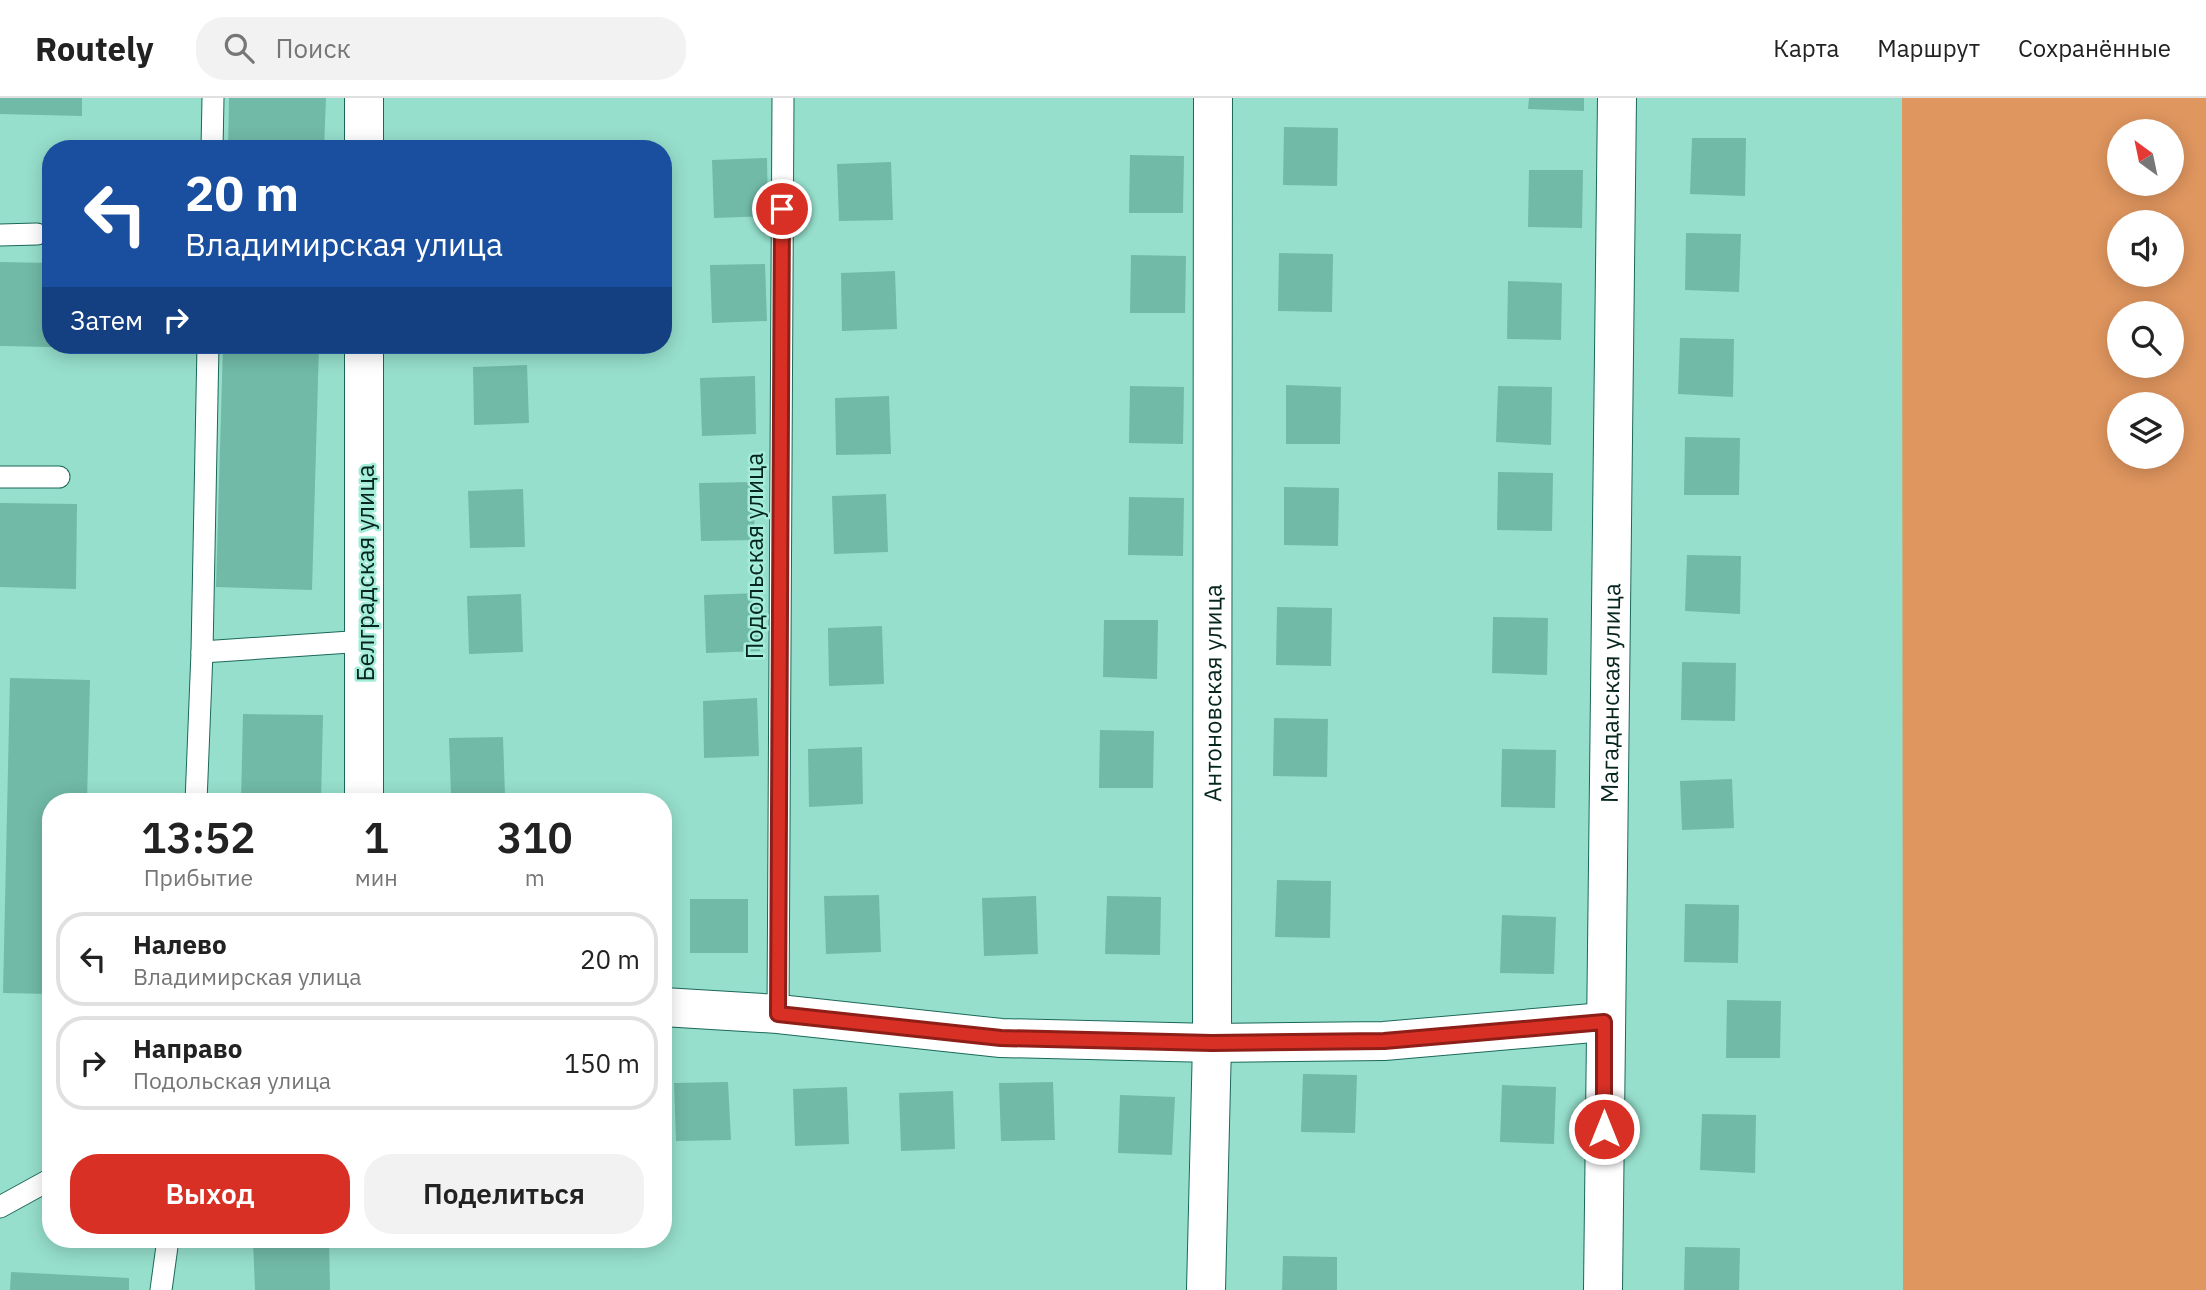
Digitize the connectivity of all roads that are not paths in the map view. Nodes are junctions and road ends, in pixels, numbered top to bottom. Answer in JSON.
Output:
{"nodes":[{"id":1,"x":213,"y":98,"type":"edge"},
{"id":2,"x":364,"y":98,"type":"edge"},
{"id":3,"x":783,"y":98,"type":"edge"},
{"id":4,"x":1213,"y":98,"type":"edge"},
{"id":5,"x":1617,"y":98,"type":"edge"},
{"id":6,"x":212,"y":140,"type":"edge"},
{"id":7,"x":364,"y":140,"type":"edge"},
{"id":8,"x":37,"y":234,"type":"dead end"},
{"id":9,"x":0,"y":235,"type":"edge"},
{"id":10,"x":208,"y":354,"type":"edge"},
{"id":11,"x":365,"y":354,"type":"edge"},
{"id":12,"x":0,"y":477,"type":"edge"},
{"id":13,"x":59,"y":477,"type":"dead end"},
{"id":14,"x":365,"y":641,"type":"junction"},
{"id":15,"x":202,"y":652,"type":"junction"},
{"id":16,"x":196,"y":793,"type":"edge"},
{"id":17,"x":364,"y":793,"type":"edge"},
{"id":18,"x":672,"y":1008,"type":"edge"},
{"id":19,"x":778,"y":1014,"type":"junction"},
{"id":20,"x":1604,"y":1022,"type":"junction"},
{"id":21,"x":1212,"y":1043,"type":"junction"},
{"id":22,"x":42,"y":1184,"type":"edge"},
{"id":23,"x":0,"y":1207,"type":"edge"},
{"id":24,"x":167,"y":1248,"type":"edge"},
{"id":25,"x":161,"y":1290,"type":"edge"},
{"id":26,"x":1206,"y":1290,"type":"edge"},
{"id":27,"x":1603,"y":1290,"type":"edge"}],
"edges":[{"from":1,"to":6,"type":"lane"},
{"from":2,"to":7,"type":"street"},
{"from":3,"to":19,"type":"lane","name":"Подольская улица"},
{"from":4,"to":21,"type":"street","name":"Антоновская улица"},
{"from":5,"to":20,"type":"street","name":"Магаданская улица"},
{"from":8,"to":9,"type":"lane"},
{"from":10,"to":15,"type":"lane"},
{"from":11,"to":14,"type":"street","name":"Белградская улица"},
{"from":12,"to":13,"type":"lane"},
{"from":14,"to":15,"type":"lane"},
{"from":14,"to":17,"type":"street","name":"Белградская улица"},
{"from":15,"to":16,"type":"lane"},
{"from":18,"to":19,"type":"street"},
{"from":19,"to":21,"type":"street"},
{"from":20,"to":21,"type":"street"},
{"from":20,"to":27,"type":"street","name":"Магаданская улица"},
{"from":21,"to":26,"type":"street","name":"Антоновская улица"},
{"from":22,"to":23,"type":"lane"},
{"from":24,"to":25,"type":"lane"}]}
